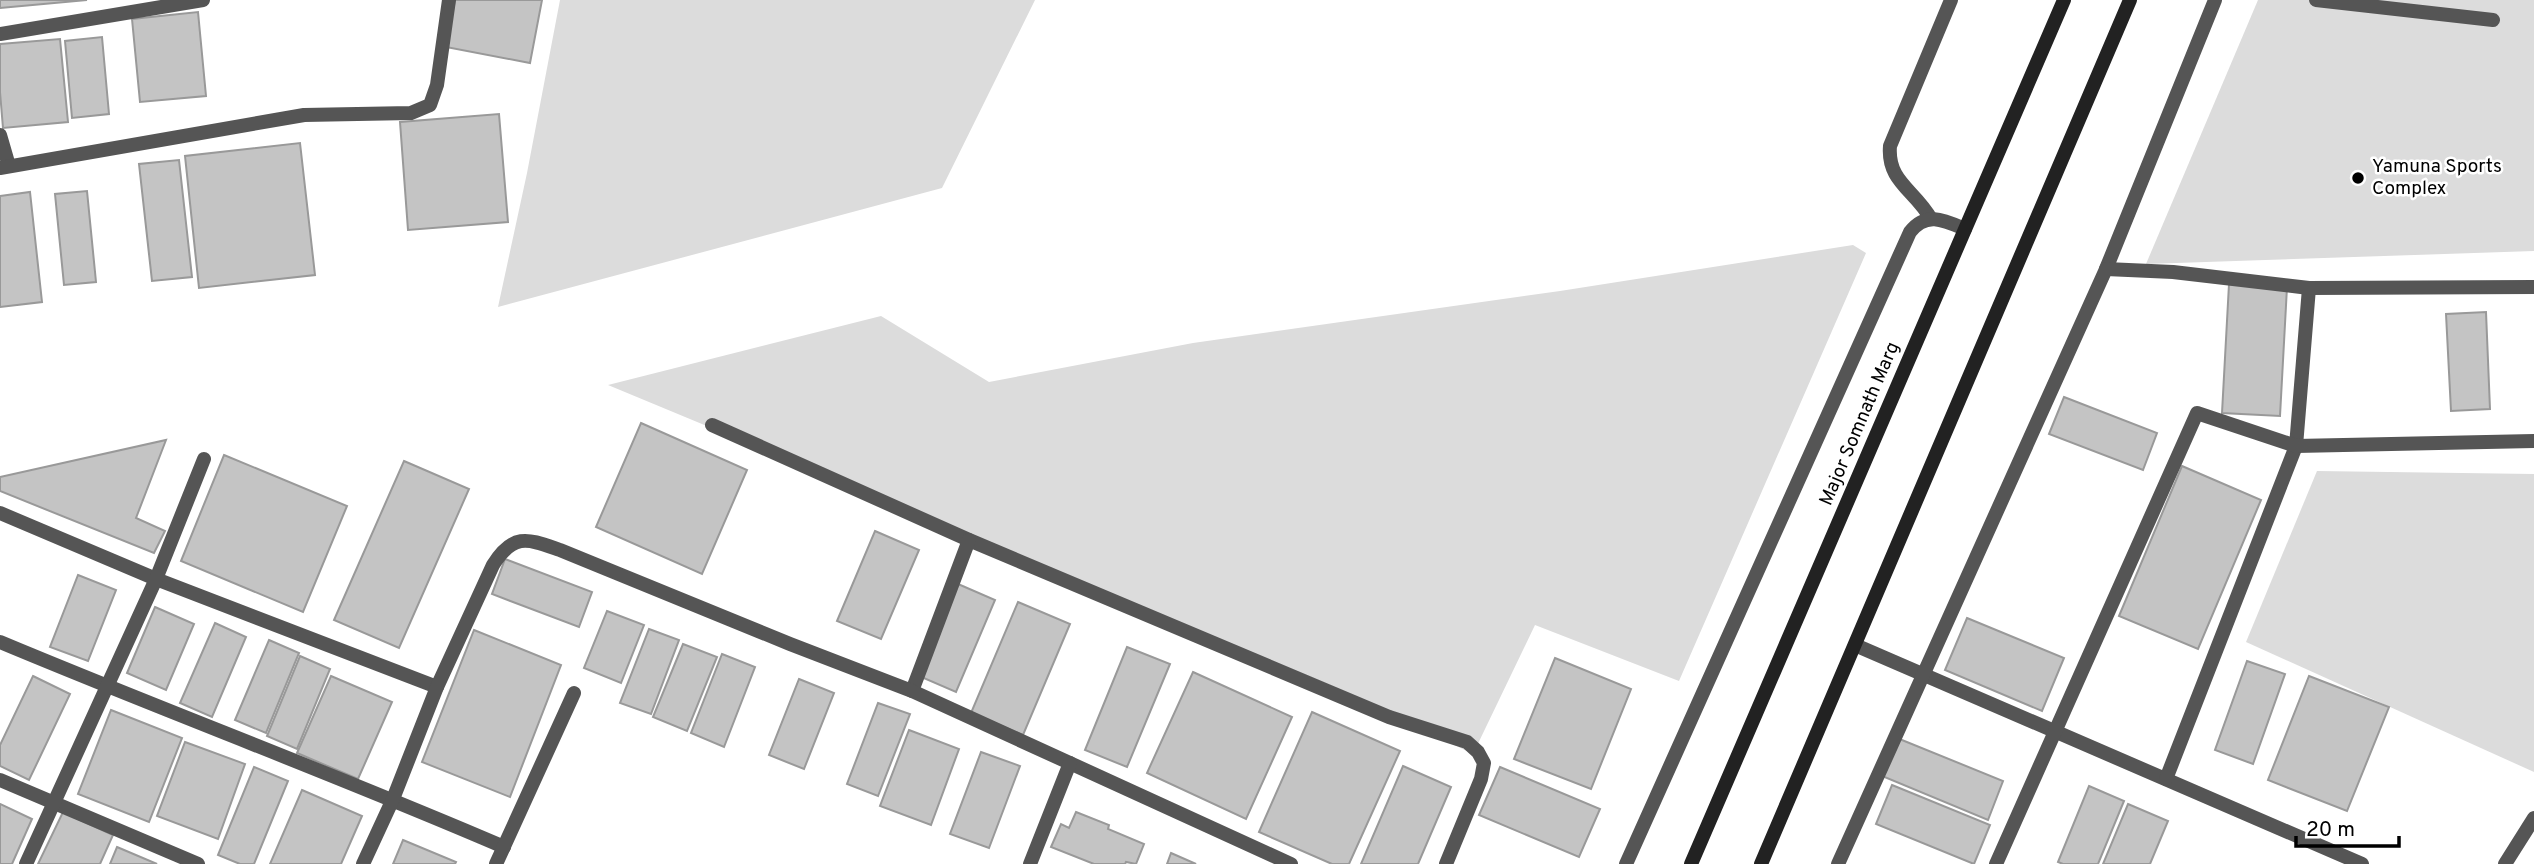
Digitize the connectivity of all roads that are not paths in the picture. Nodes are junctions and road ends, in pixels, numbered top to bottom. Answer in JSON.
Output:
{"nodes":[{"id":1,"x":203,"y":0,"type":"edge"},
{"id":2,"x":449,"y":0,"type":"edge"},
{"id":3,"x":1951,"y":0,"type":"edge"},
{"id":4,"x":2064,"y":0,"type":"edge"},
{"id":5,"x":2130,"y":0,"type":"edge"},
{"id":6,"x":2215,"y":0,"type":"edge"},
{"id":7,"x":2316,"y":0,"type":"edge"},
{"id":8,"x":2493,"y":20,"type":"dead end"},
{"id":9,"x":0,"y":34,"type":"edge"},
{"id":10,"x":0,"y":135,"type":"edge"},
{"id":11,"x":4,"y":167,"type":"edge"},
{"id":12,"x":1931,"y":219,"type":"junction"},
{"id":13,"x":1965,"y":229,"type":"junction"},
{"id":14,"x":2106,"y":270,"type":"junction"},
{"id":15,"x":2534,"y":287,"type":"edge"},
{"id":16,"x":2309,"y":288,"type":"junction"},
{"id":17,"x":712,"y":425,"type":"dead end"},
{"id":18,"x":2534,"y":441,"type":"edge"},
{"id":19,"x":2296,"y":446,"type":"junction"},
{"id":20,"x":204,"y":459,"type":"dead end"},
{"id":21,"x":0,"y":513,"type":"edge"},
{"id":22,"x":969,"y":540,"type":"junction"},
{"id":23,"x":156,"y":579,"type":"junction"},
{"id":24,"x":0,"y":642,"type":"edge"},
{"id":25,"x":1855,"y":645,"type":"junction"},
{"id":26,"x":1923,"y":675,"type":"junction"},
{"id":27,"x":106,"y":687,"type":"junction"},
{"id":28,"x":437,"y":687,"type":"junction"},
{"id":29,"x":912,"y":691,"type":"junction"},
{"id":30,"x":574,"y":693,"type":"dead end"},
{"id":31,"x":2055,"y":732,"type":"junction"},
{"id":32,"x":1070,"y":763,"type":"junction"},
{"id":33,"x":2166,"y":779,"type":"junction"},
{"id":34,"x":0,"y":780,"type":"edge"},
{"id":35,"x":393,"y":799,"type":"junction"},
{"id":36,"x":54,"y":803,"type":"junction"},
{"id":37,"x":2534,"y":818,"type":"edge"},
{"id":38,"x":504,"y":847,"type":"junction"},
{"id":39,"x":181,"y":861,"type":"edge"},
{"id":40,"x":1286,"y":863,"type":"edge"},
{"id":41,"x":26,"y":864,"type":"edge"},
{"id":42,"x":198,"y":864,"type":"edge"},
{"id":43,"x":363,"y":864,"type":"edge"},
{"id":44,"x":496,"y":864,"type":"edge"},
{"id":45,"x":1030,"y":864,"type":"edge"},
{"id":46,"x":1446,"y":864,"type":"edge"},
{"id":47,"x":1626,"y":864,"type":"edge"},
{"id":48,"x":1691,"y":864,"type":"edge"},
{"id":49,"x":1761,"y":864,"type":"edge"},
{"id":50,"x":1839,"y":864,"type":"edge"},
{"id":51,"x":1996,"y":864,"type":"edge"},
{"id":52,"x":2362,"y":864,"type":"edge"},
{"id":53,"x":2505,"y":864,"type":"edge"}],
"edges":[{"from":1,"to":9,"type":"street"},
{"from":2,"to":11,"type":"street"},
{"from":3,"to":12,"type":"street"},
{"from":4,"to":13,"type":"main road","name":"Major Somnath Marg"},
{"from":5,"to":25,"type":"main road"},
{"from":6,"to":14,"type":"street"},
{"from":7,"to":8,"type":"street"},
{"from":10,"to":11,"type":"street"},
{"from":12,"to":13,"type":"street"},
{"from":12,"to":47,"type":"street"},
{"from":13,"to":48,"type":"main road","name":"Major Somnath Marg"},
{"from":14,"to":16,"type":"street"},
{"from":14,"to":26,"type":"street"},
{"from":15,"to":16,"type":"street"},
{"from":16,"to":19,"type":"street"},
{"from":17,"to":22,"type":"street"},
{"from":18,"to":19,"type":"street"},
{"from":19,"to":31,"type":"street"},
{"from":19,"to":33,"type":"street"},
{"from":20,"to":23,"type":"street"},
{"from":21,"to":23,"type":"street"},
{"from":22,"to":29,"type":"street"},
{"from":22,"to":46,"type":"street"},
{"from":23,"to":27,"type":"street"},
{"from":23,"to":28,"type":"street"},
{"from":24,"to":27,"type":"street"},
{"from":25,"to":26,"type":"street"},
{"from":25,"to":49,"type":"main road"},
{"from":26,"to":31,"type":"street"},
{"from":26,"to":50,"type":"street"},
{"from":27,"to":35,"type":"street"},
{"from":27,"to":36,"type":"street"},
{"from":28,"to":29,"type":"street"},
{"from":28,"to":35,"type":"street"},
{"from":29,"to":32,"type":"street"},
{"from":30,"to":38,"type":"street"},
{"from":31,"to":33,"type":"street"},
{"from":31,"to":51,"type":"street"},
{"from":32,"to":40,"type":"street"},
{"from":32,"to":45,"type":"street"},
{"from":33,"to":52,"type":"street"},
{"from":34,"to":36,"type":"street"},
{"from":35,"to":38,"type":"street"},
{"from":35,"to":43,"type":"street"},
{"from":36,"to":39,"type":"street"},
{"from":36,"to":41,"type":"street"},
{"from":37,"to":53,"type":"street"},
{"from":38,"to":44,"type":"street"},
{"from":39,"to":42,"type":"street"}]}
